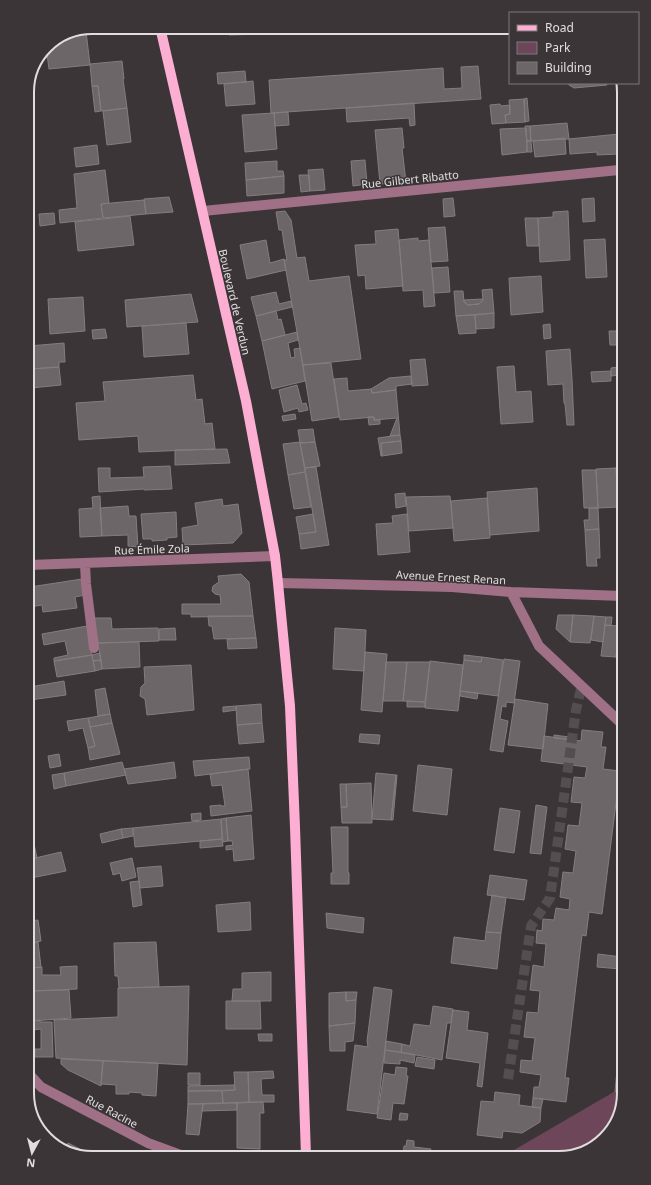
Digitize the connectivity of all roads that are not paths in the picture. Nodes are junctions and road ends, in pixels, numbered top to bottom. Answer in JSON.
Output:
{"nodes":[{"id":1,"x":162,"y":34,"type":"edge"},
{"id":2,"x":617,"y":170,"type":"edge"},
{"id":3,"x":203,"y":211,"type":"junction"},
{"id":4,"x":274,"y":556,"type":"junction"},
{"id":5,"x":85,"y":564,"type":"junction"},
{"id":6,"x":34,"y":565,"type":"edge"},
{"id":7,"x":278,"y":583,"type":"junction"},
{"id":8,"x":511,"y":592,"type":"junction"},
{"id":9,"x":617,"y":596,"type":"edge"},
{"id":10,"x":94,"y":648,"type":"dead end"},
{"id":11,"x":617,"y":719,"type":"edge"},
{"id":12,"x":34,"y":1079,"type":"edge"},
{"id":13,"x":170,"y":1151,"type":"edge"},
{"id":14,"x":306,"y":1151,"type":"edge"}],
"edges":[{"from":1,"to":3,"type":"main road","name":"Boulevard de Verdun"},
{"from":2,"to":3,"type":"street","name":"Rue Gilbert Ribatto"},
{"from":3,"to":4,"type":"main road","name":"Boulevard de Verdun"},
{"from":4,"to":5,"type":"street","name":"Rue Émile Zola"},
{"from":4,"to":7,"type":"main road","name":"Boulevard de Verdun"},
{"from":5,"to":6,"type":"street","name":"Rue Émile Zola"},
{"from":5,"to":10,"type":"street"},
{"from":7,"to":8,"type":"street","name":"Avenue Ernest Renan"},
{"from":7,"to":14,"type":"main road","name":"Boulevard de Verdun"},
{"from":8,"to":9,"type":"street","name":"Avenue Ernest Renan"},
{"from":8,"to":11,"type":"street"},
{"from":12,"to":13,"type":"street","name":"Rue Racine"}]}
